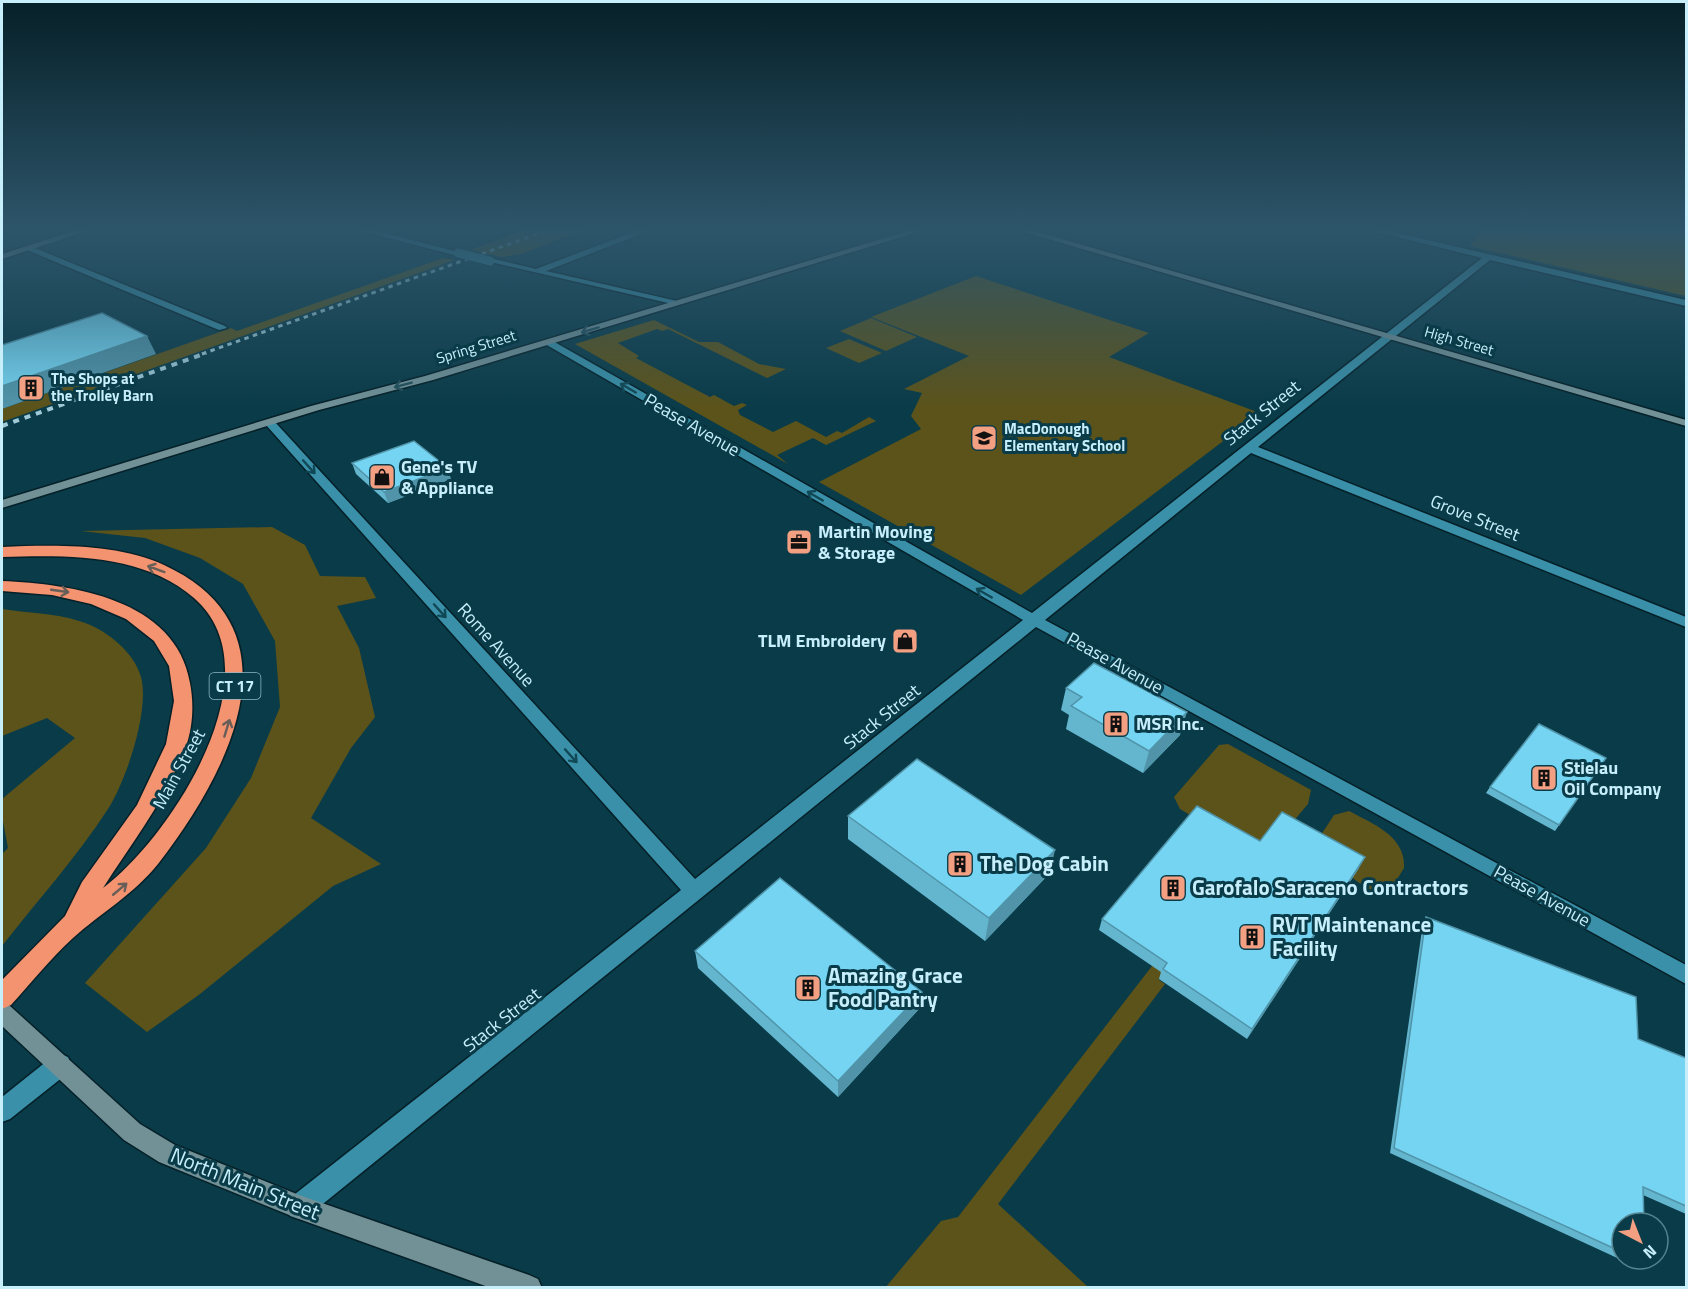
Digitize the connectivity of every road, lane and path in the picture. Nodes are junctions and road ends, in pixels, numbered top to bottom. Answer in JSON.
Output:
{"nodes":[{"id":1,"x":126,"y":288,"type":"edge"},
{"id":2,"x":611,"y":288,"type":"edge"},
{"id":3,"x":724,"y":288,"type":"edge"},
{"id":4,"x":1223,"y":288,"type":"edge"},
{"id":5,"x":1448,"y":288,"type":"edge"},
{"id":6,"x":1623,"y":288,"type":"edge"},
{"id":7,"x":674,"y":303,"type":"junction"},
{"id":8,"x":1686,"y":303,"type":"edge"},
{"id":9,"x":222,"y":328,"type":"dead end"},
{"id":10,"x":1389,"y":336,"type":"junction"},
{"id":11,"x":548,"y":342,"type":"junction"},
{"id":12,"x":270,"y":423,"type":"junction"},
{"id":13,"x":1686,"y":423,"type":"edge"},
{"id":14,"x":1250,"y":448,"type":"junction"},
{"id":15,"x":33,"y":495,"type":"junction"},
{"id":16,"x":2,"y":504,"type":"edge"},
{"id":17,"x":2,"y":515,"type":"edge"},
{"id":18,"x":2,"y":552,"type":"edge"},
{"id":19,"x":2,"y":586,"type":"edge"},
{"id":20,"x":1036,"y":620,"type":"junction"},
{"id":21,"x":1686,"y":622,"type":"edge"},
{"id":22,"x":695,"y":892,"type":"junction"},
{"id":23,"x":73,"y":924,"type":"junction"},
{"id":24,"x":1686,"y":975,"type":"edge"},
{"id":25,"x":2,"y":997,"type":"edge"},
{"id":26,"x":2,"y":1013,"type":"edge"},
{"id":27,"x":60,"y":1065,"type":"junction"},
{"id":28,"x":2,"y":1111,"type":"edge"},
{"id":29,"x":299,"y":1207,"type":"junction"},
{"id":30,"x":529,"y":1287,"type":"edge"}],
"edges":[{"from":1,"to":9,"type":"street"},
{"from":2,"to":7,"type":"street"},
{"from":3,"to":7,"type":"street","name":"Spring Street"},
{"from":4,"to":10,"type":"street","name":"High Street"},
{"from":5,"to":10,"type":"street","name":"Stack Street"},
{"from":6,"to":8,"type":"street"},
{"from":7,"to":11,"type":"street","name":"Spring Street","one_way":true},
{"from":10,"to":13,"type":"street","name":"High Street"},
{"from":10,"to":14,"type":"street","name":"Stack Street"},
{"from":11,"to":12,"type":"street","name":"Spring Street","one_way":true},
{"from":20,"to":11,"type":"street","name":"Pease Avenue","one_way":true},
{"from":12,"to":15,"type":"street","name":"Spring Street"},
{"from":12,"to":22,"type":"street","name":"Rome Avenue","one_way":true},
{"from":14,"to":20,"type":"street","name":"Stack Street"},
{"from":14,"to":21,"type":"street","name":"Grove Street"},
{"from":15,"to":16,"type":"street","name":"Spring Street"},
{"from":15,"to":17,"type":"street","name":"Spring Street"},
{"from":23,"to":18,"type":"highway","name":"Main Street","number":"CT 17","one_way":true},
{"from":19,"to":23,"type":"highway","name":"Main Street","number":"CT 17","one_way":true},
{"from":20,"to":22,"type":"street","name":"Stack Street"},
{"from":20,"to":24,"type":"street","name":"Pease Avenue"},
{"from":22,"to":29,"type":"street","name":"Stack Street"},
{"from":23,"to":25,"type":"highway","name":"Main Street","number":"CT 17"},
{"from":26,"to":27,"type":"street","name":"North Main Street"},
{"from":27,"to":28,"type":"street"},
{"from":27,"to":29,"type":"street","name":"North Main Street"},
{"from":29,"to":30,"type":"street","name":"North Main Street"}]}
